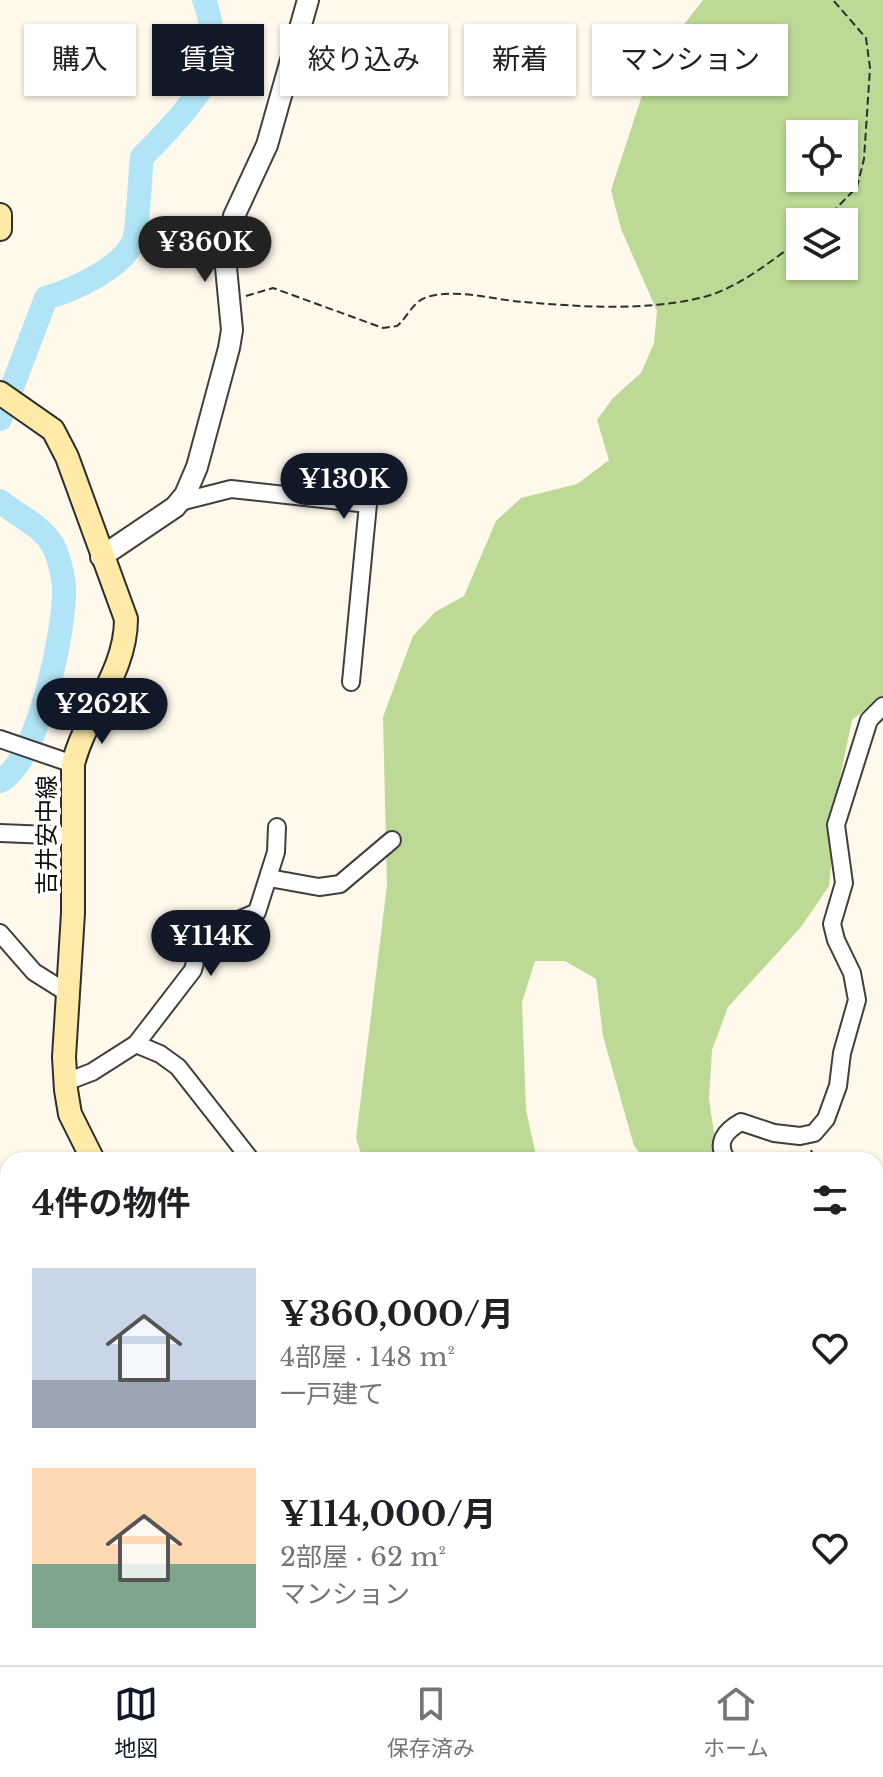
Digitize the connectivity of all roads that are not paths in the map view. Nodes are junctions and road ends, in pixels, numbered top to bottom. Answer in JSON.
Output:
{"nodes":[{"id":1,"x":308,"y":0,"type":"edge"},
{"id":2,"x":0,"y":215,"type":"edge"},
{"id":3,"x":0,"y":229,"type":"edge"},
{"id":4,"x":9,"y":398,"type":"edge"},
{"id":5,"x":180,"y":502,"type":"junction"},
{"id":6,"x":101,"y":557,"type":"junction"},
{"id":7,"x":351,"y":682,"type":"dead end"},
{"id":8,"x":883,"y":706,"type":"edge"},
{"id":9,"x":0,"y":739,"type":"edge"},
{"id":10,"x":64,"y":761,"type":"junction"},
{"id":11,"x":277,"y":827,"type":"dead end"},
{"id":12,"x":0,"y":833,"type":"edge"},
{"id":13,"x":74,"y":836,"type":"junction"},
{"id":14,"x":392,"y":840,"type":"dead end"},
{"id":15,"x":269,"y":878,"type":"junction"},
{"id":16,"x":0,"y":933,"type":"edge"},
{"id":17,"x":69,"y":994,"type":"junction"},
{"id":18,"x":136,"y":1044,"type":"junction"},
{"id":19,"x":66,"y":1082,"type":"junction"},
{"id":20,"x":89,"y":1152,"type":"edge"},
{"id":21,"x":245,"y":1152,"type":"edge"},
{"id":22,"x":724,"y":1152,"type":"edge"}],
"edges":[{"from":1,"to":5,"type":"street"},
{"from":2,"to":3,"type":"main road"},
{"from":4,"to":6,"type":"main road","name":"吉井安中線"},
{"from":5,"to":6,"type":"street"},
{"from":5,"to":7,"type":"street"},
{"from":6,"to":10,"type":"main road","name":"吉井安中線"},
{"from":8,"to":22,"type":"street"},
{"from":9,"to":10,"type":"street"},
{"from":10,"to":13,"type":"main road","name":"吉井安中線"},
{"from":11,"to":15,"type":"street"},
{"from":12,"to":13,"type":"street"},
{"from":13,"to":17,"type":"main road","name":"吉井安中線"},
{"from":14,"to":15,"type":"street"},
{"from":15,"to":18,"type":"street"},
{"from":16,"to":17,"type":"street"},
{"from":17,"to":19,"type":"main road","name":"吉井安中線"},
{"from":18,"to":19,"type":"street"},
{"from":18,"to":21,"type":"street"},
{"from":19,"to":20,"type":"main road","name":"吉井安中線"}]}
